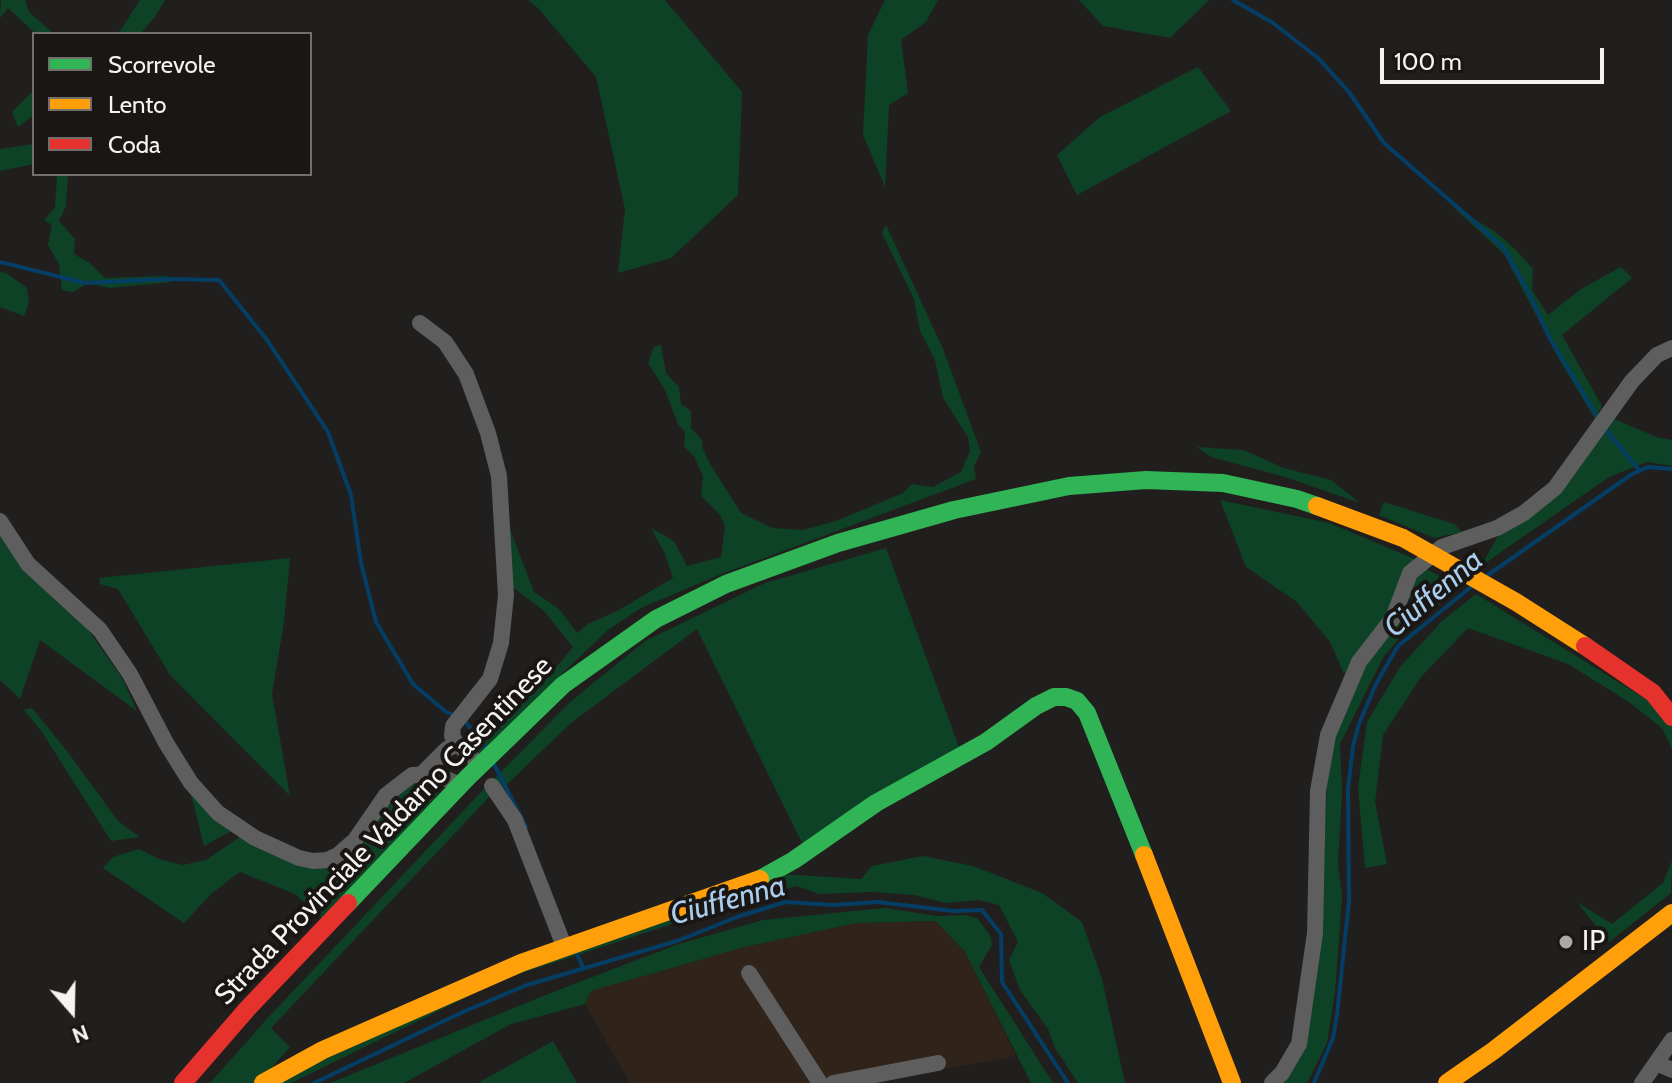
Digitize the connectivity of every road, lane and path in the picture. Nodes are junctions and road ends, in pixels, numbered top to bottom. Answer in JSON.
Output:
{"nodes":[{"id":1,"x":420,"y":323,"type":"dead end"},
{"id":2,"x":1672,"y":348,"type":"edge"},
{"id":3,"x":0,"y":521,"type":"edge"},
{"id":4,"x":1666,"y":701,"type":"edge"},
{"id":5,"x":1672,"y":717,"type":"edge"},
{"id":6,"x":457,"y":744,"type":"junction"},
{"id":7,"x":472,"y":757,"type":"dead end"},
{"id":8,"x":423,"y":773,"type":"junction"},
{"id":9,"x":460,"y":785,"type":"junction"},
{"id":10,"x":492,"y":786,"type":"dead end"},
{"id":11,"x":1672,"y":902,"type":"edge"},
{"id":12,"x":1666,"y":917,"type":"edge"},
{"id":13,"x":564,"y":946,"type":"junction"},
{"id":14,"x":749,"y":973,"type":"dead end"},
{"id":15,"x":1672,"y":1040,"type":"edge"},
{"id":16,"x":938,"y":1063,"type":"dead end"},
{"id":17,"x":1664,"y":1066,"type":"edge"},
{"id":18,"x":183,"y":1083,"type":"edge"},
{"id":19,"x":263,"y":1083,"type":"edge"},
{"id":20,"x":820,"y":1083,"type":"edge"},
{"id":21,"x":833,"y":1083,"type":"edge"},
{"id":22,"x":1232,"y":1083,"type":"edge"},
{"id":23,"x":1272,"y":1083,"type":"edge"},
{"id":24,"x":1447,"y":1083,"type":"edge"},
{"id":25,"x":1642,"y":1083,"type":"edge"}],
"edges":[{"from":1,"to":6,"type":"street"},
{"from":2,"to":23,"type":"street"},
{"from":3,"to":8,"type":"street"},
{"from":4,"to":5,"type":"main road","name":"Strada Provinciale Valdarno Casentinese"},
{"from":4,"to":9,"type":"main road","name":"Strada Provinciale Valdarno Casentinese"},
{"from":6,"to":7,"type":"street"},
{"from":6,"to":8,"type":"street"},
{"from":8,"to":9,"type":"street"},
{"from":9,"to":18,"type":"main road","name":"Strada Provinciale Valdarno Casentinese"},
{"from":10,"to":13,"type":"street"},
{"from":11,"to":12,"type":"main road"},
{"from":12,"to":24,"type":"main road"},
{"from":13,"to":19,"type":"main road"},
{"from":13,"to":22,"type":"main road"},
{"from":14,"to":20,"type":"street"},
{"from":15,"to":17,"type":"street"},
{"from":16,"to":21,"type":"street"},
{"from":17,"to":25,"type":"street"}]}
